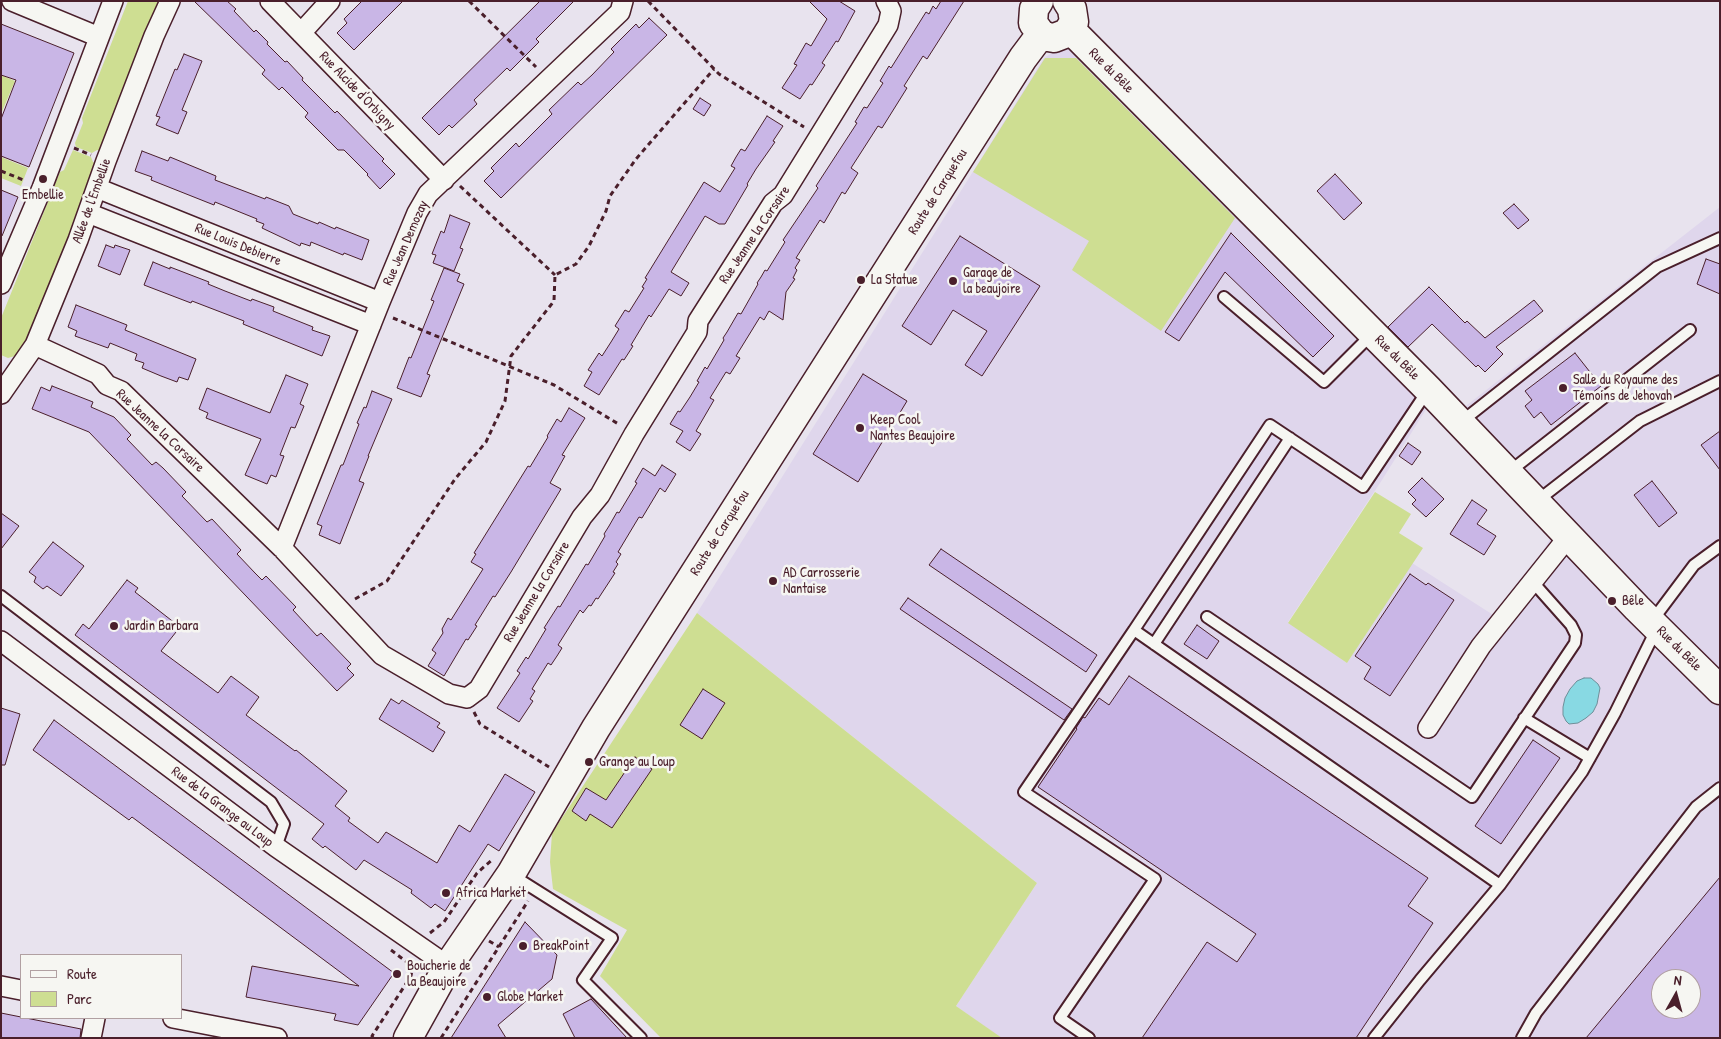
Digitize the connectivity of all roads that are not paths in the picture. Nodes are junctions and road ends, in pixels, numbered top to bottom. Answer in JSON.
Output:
{"nodes":[{"id":1,"x":12,"y":1,"type":"edge"},
{"id":2,"x":113,"y":1,"type":"edge"},
{"id":3,"x":170,"y":1,"type":"edge"},
{"id":4,"x":270,"y":1,"type":"edge"},
{"id":5,"x":330,"y":1,"type":"edge"},
{"id":6,"x":623,"y":1,"type":"edge"},
{"id":7,"x":886,"y":1,"type":"edge"},
{"id":8,"x":1067,"y":1,"type":"edge"},
{"id":9,"x":1038,"y":2,"type":"edge"},
{"id":10,"x":1070,"y":29,"type":"junction"},
{"id":11,"x":301,"y":33,"type":"junction"},
{"id":12,"x":1041,"y":34,"type":"junction"},
{"id":13,"x":99,"y":37,"type":"junction"},
{"id":14,"x":444,"y":180,"type":"junction"},
{"id":15,"x":97,"y":188,"type":"junction"},
{"id":16,"x":88,"y":212,"type":"junction"},
{"id":17,"x":1720,"y":238,"type":"edge"},
{"id":18,"x":1,"y":284,"type":"edge"},
{"id":19,"x":1224,"y":297,"type":"dead end"},
{"id":20,"x":376,"y":313,"type":"junction"},
{"id":21,"x":1690,"y":330,"type":"dead end"},
{"id":22,"x":1372,"y":333,"type":"junction"},
{"id":23,"x":35,"y":345,"type":"junction"},
{"id":24,"x":1720,"y":381,"type":"edge"},
{"id":25,"x":1428,"y":389,"type":"junction"},
{"id":26,"x":1,"y":394,"type":"edge"},
{"id":27,"x":1461,"y":423,"type":"junction"},
{"id":28,"x":1290,"y":438,"type":"junction"},
{"id":29,"x":1509,"y":472,"type":"junction"},
{"id":30,"x":1536,"y":502,"type":"junction"},
{"id":31,"x":1569,"y":536,"type":"junction"},
{"id":32,"x":1720,"y":546,"type":"edge"},
{"id":33,"x":282,"y":548,"type":"junction"},
{"id":34,"x":1532,"y":582,"type":"junction"},
{"id":35,"x":1,"y":596,"type":"edge"},
{"id":36,"x":1207,"y":617,"type":"dead end"},
{"id":37,"x":1654,"y":624,"type":"junction"},
{"id":38,"x":1134,"y":630,"type":"junction"},
{"id":39,"x":1,"y":641,"type":"edge"},
{"id":40,"x":1154,"y":644,"type":"junction"},
{"id":41,"x":1720,"y":690,"type":"edge"},
{"id":42,"x":1524,"y":718,"type":"junction"},
{"id":43,"x":1428,"y":728,"type":"dead end"},
{"id":44,"x":1590,"y":758,"type":"junction"},
{"id":45,"x":1720,"y":788,"type":"edge"},
{"id":46,"x":276,"y":847,"type":"junction"},
{"id":47,"x":503,"y":866,"type":"junction"},
{"id":48,"x":1500,"y":885,"type":"junction"},
{"id":49,"x":448,"y":966,"type":"junction"},
{"id":50,"x":1,"y":986,"type":"edge"},
{"id":51,"x":20,"y":990,"type":"edge"},
{"id":52,"x":95,"y":1019,"type":"edge"},
{"id":53,"x":178,"y":1019,"type":"edge"},
{"id":54,"x":92,"y":1038,"type":"edge"},
{"id":55,"x":277,"y":1038,"type":"edge"},
{"id":56,"x":408,"y":1038,"type":"edge"},
{"id":57,"x":641,"y":1038,"type":"edge"},
{"id":58,"x":1089,"y":1038,"type":"edge"},
{"id":59,"x":1374,"y":1038,"type":"edge"},
{"id":60,"x":1522,"y":1038,"type":"edge"}],
"edges":[{"from":1,"to":13,"type":"street"},
{"from":2,"to":13,"type":"street"},
{"from":3,"to":15,"type":"street","name":"Allée de l'Embellie"},
{"from":4,"to":11,"type":"street","name":"Rue Alcide d'Orbigny"},
{"from":5,"to":11,"type":"street"},
{"from":6,"to":14,"type":"street","name":"Rue Jean Demozay"},
{"from":7,"to":33,"type":"street","name":"Rue Jeanne la Corsaire"},
{"from":8,"to":10,"type":"main road"},
{"from":9,"to":12,"type":"main road"},
{"from":10,"to":12,"type":"main road"},
{"from":10,"to":22,"type":"main road","name":"Rue du Bêle"},
{"from":11,"to":14,"type":"street","name":"Rue Alcide d'Orbigny"},
{"from":12,"to":47,"type":"main road","name":"Route de Carquefou"},
{"from":13,"to":18,"type":"street"},
{"from":14,"to":20,"type":"street","name":"Rue Jean Demozay"},
{"from":15,"to":16,"type":"street","name":"Allée de l'Embellie"},
{"from":15,"to":20,"type":"street","name":"Rue Louis Debierre"},
{"from":16,"to":20,"type":"street","name":"Rue Louis Debierre"},
{"from":16,"to":23,"type":"street","name":"Allée de l'Embellie"},
{"from":17,"to":27,"type":"lane"},
{"from":19,"to":22,"type":"lane"},
{"from":20,"to":33,"type":"street","name":"Rue Jean Demozay"},
{"from":21,"to":29,"type":"lane"},
{"from":22,"to":25,"type":"main road","name":"Rue du Bêle"},
{"from":23,"to":26,"type":"street","name":"Allée de l'Embellie"},
{"from":23,"to":33,"type":"street","name":"Rue Jeanne la Corsaire"},
{"from":24,"to":30,"type":"lane"},
{"from":25,"to":27,"type":"main road","name":"Rue du Bêle"},
{"from":25,"to":28,"type":"lane"},
{"from":27,"to":29,"type":"main road","name":"Rue du Bêle"},
{"from":28,"to":38,"type":"lane"},
{"from":28,"to":40,"type":"lane"},
{"from":29,"to":30,"type":"main road","name":"Rue du Bêle"},
{"from":30,"to":31,"type":"main road","name":"Rue du Bêle"},
{"from":31,"to":34,"type":"street"},
{"from":31,"to":37,"type":"main road","name":"Rue du Bêle"},
{"from":32,"to":37,"type":"lane"},
{"from":34,"to":42,"type":"lane"},
{"from":34,"to":43,"type":"street"},
{"from":35,"to":46,"type":"lane"},
{"from":36,"to":42,"type":"lane"},
{"from":37,"to":41,"type":"main road","name":"Rue du Bêle"},
{"from":37,"to":44,"type":"lane"},
{"from":38,"to":40,"type":"lane"},
{"from":38,"to":58,"type":"lane"},
{"from":39,"to":46,"type":"street","name":"Rue de la Grange au Loup"},
{"from":40,"to":48,"type":"lane"},
{"from":42,"to":44,"type":"lane"},
{"from":44,"to":48,"type":"lane"},
{"from":45,"to":60,"type":"lane"},
{"from":46,"to":49,"type":"street","name":"Rue de la Grange au Loup"},
{"from":47,"to":49,"type":"main road","name":"Route de Carquefou"},
{"from":47,"to":57,"type":"lane"},
{"from":48,"to":59,"type":"lane"},
{"from":49,"to":56,"type":"main road","name":"Route de Carquefou"},
{"from":50,"to":51,"type":"street"},
{"from":52,"to":54,"type":"street"},
{"from":53,"to":55,"type":"street"}]}
